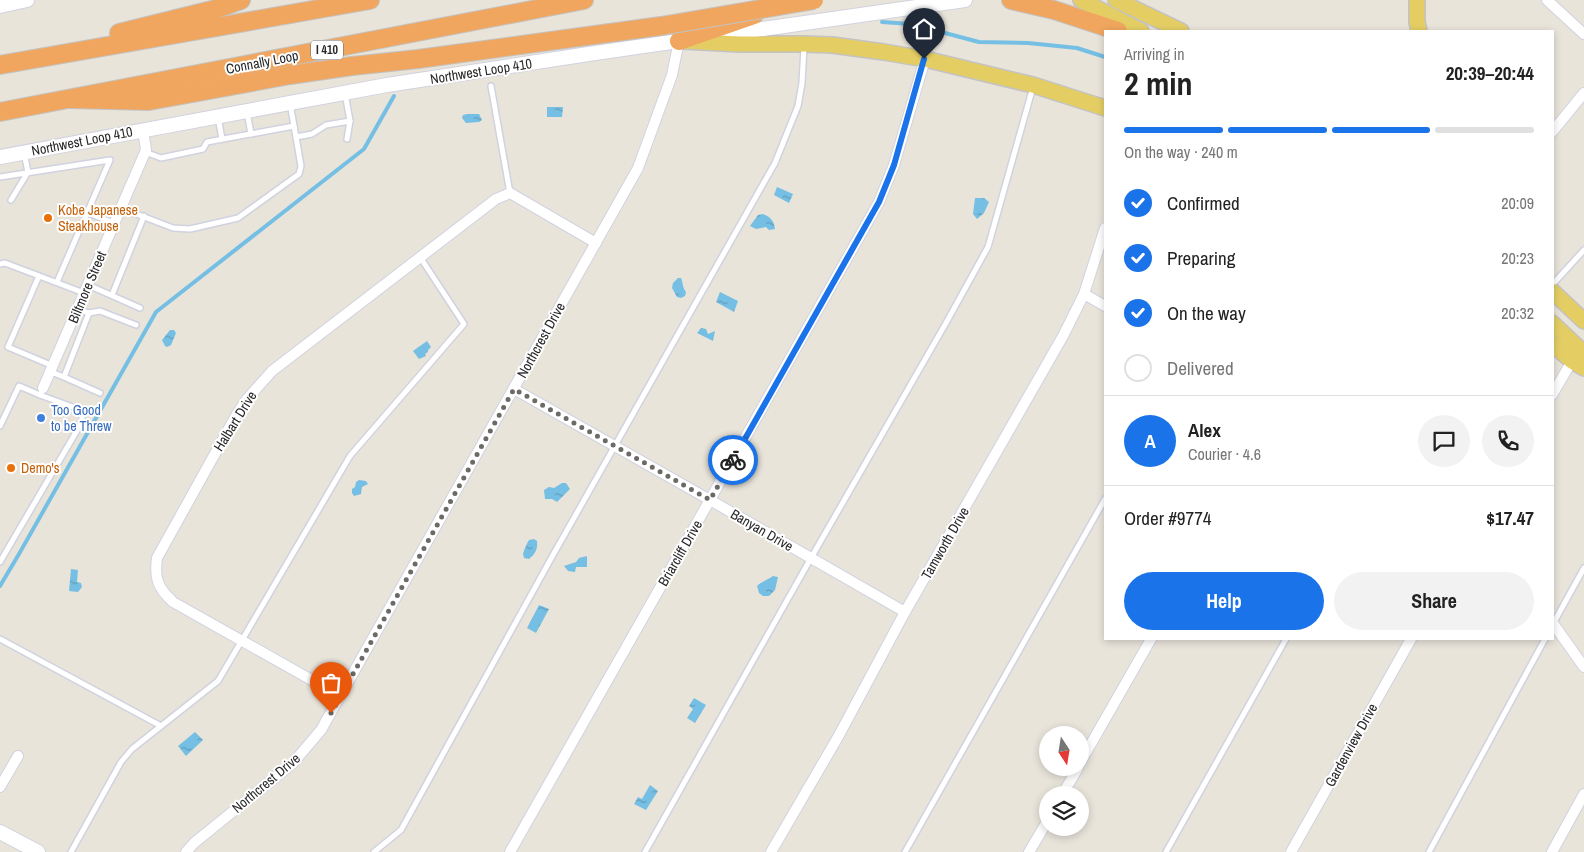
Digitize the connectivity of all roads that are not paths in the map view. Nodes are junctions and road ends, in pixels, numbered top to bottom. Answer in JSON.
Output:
{"nodes":[{"id":1,"x":27,"y":0,"type":"edge"},
{"id":2,"x":241,"y":0,"type":"edge"},
{"id":3,"x":370,"y":0,"type":"edge"},
{"id":4,"x":584,"y":0,"type":"edge"},
{"id":5,"x":797,"y":0,"type":"edge"},
{"id":6,"x":814,"y":0,"type":"edge"},
{"id":7,"x":965,"y":0,"type":"edge"},
{"id":8,"x":1011,"y":0,"type":"edge"},
{"id":9,"x":1116,"y":0,"type":"edge"},
{"id":10,"x":1417,"y":0,"type":"edge"},
{"id":11,"x":1547,"y":0,"type":"edge"},
{"id":12,"x":1084,"y":1,"type":"edge"},
{"id":13,"x":0,"y":6,"type":"edge"},
{"id":14,"x":1115,"y":30,"type":"edge"},
{"id":15,"x":1139,"y":30,"type":"edge"},
{"id":16,"x":1179,"y":30,"type":"edge"},
{"id":17,"x":1419,"y":30,"type":"edge"},
{"id":18,"x":1584,"y":34,"type":"edge"},
{"id":19,"x":679,"y":41,"type":"junction"},
{"id":20,"x":804,"y":44,"type":"junction"},
{"id":21,"x":924,"y":59,"type":"junction"},
{"id":22,"x":0,"y":64,"type":"edge"},
{"id":23,"x":1033,"y":85,"type":"junction"},
{"id":24,"x":491,"y":86,"type":"dead end"},
{"id":25,"x":345,"y":93,"type":"junction"},
{"id":26,"x":1584,"y":93,"type":"edge"},
{"id":27,"x":70,"y":99,"type":"junction"},
{"id":28,"x":290,"y":103,"type":"junction"},
{"id":29,"x":1104,"y":108,"type":"edge"},
{"id":30,"x":247,"y":111,"type":"junction"},
{"id":31,"x":0,"y":112,"type":"edge"},
{"id":32,"x":218,"y":116,"type":"junction"},
{"id":33,"x":350,"y":121,"type":"junction"},
{"id":34,"x":294,"y":126,"type":"junction"},
{"id":35,"x":143,"y":130,"type":"junction"},
{"id":36,"x":1554,"y":130,"type":"edge"},
{"id":37,"x":251,"y":134,"type":"junction"},
{"id":38,"x":296,"y":137,"type":"junction"},
{"id":39,"x":222,"y":139,"type":"junction"},
{"id":40,"x":347,"y":139,"type":"dead end"},
{"id":41,"x":24,"y":152,"type":"junction"},
{"id":42,"x":145,"y":152,"type":"junction"},
{"id":43,"x":0,"y":158,"type":"edge"},
{"id":44,"x":28,"y":172,"type":"junction"},
{"id":45,"x":0,"y":177,"type":"edge"},
{"id":46,"x":510,"y":193,"type":"junction"},
{"id":47,"x":11,"y":200,"type":"dead end"},
{"id":48,"x":121,"y":207,"type":"junction"},
{"id":49,"x":88,"y":213,"type":"junction"},
{"id":50,"x":144,"y":216,"type":"junction"},
{"id":51,"x":114,"y":223,"type":"junction"},
{"id":52,"x":1104,"y":231,"type":"edge"},
{"id":53,"x":596,"y":243,"type":"junction"},
{"id":54,"x":1584,"y":250,"type":"edge"},
{"id":55,"x":420,"y":257,"type":"junction"},
{"id":56,"x":0,"y":264,"type":"edge"},
{"id":57,"x":39,"y":276,"type":"junction"},
{"id":58,"x":57,"y":282,"type":"junction"},
{"id":59,"x":1554,"y":283,"type":"edge"},
{"id":60,"x":86,"y":289,"type":"junction"},
{"id":61,"x":1554,"y":293,"type":"edge"},
{"id":62,"x":1084,"y":294,"type":"junction"},
{"id":63,"x":112,"y":296,"type":"junction"},
{"id":64,"x":1104,"y":305,"type":"edge"},
{"id":65,"x":140,"y":308,"type":"dead end"},
{"id":66,"x":77,"y":309,"type":"junction"},
{"id":67,"x":89,"y":313,"type":"junction"},
{"id":68,"x":1584,"y":321,"type":"edge"},
{"id":69,"x":136,"y":325,"type":"dead end"},
{"id":70,"x":1554,"y":326,"type":"edge"},
{"id":71,"x":1554,"y":345,"type":"edge"},
{"id":72,"x":1580,"y":361,"type":"edge"},
{"id":73,"x":52,"y":369,"type":"junction"},
{"id":74,"x":64,"y":377,"type":"junction"},
{"id":75,"x":514,"y":389,"type":"junction"},
{"id":76,"x":42,"y":392,"type":"junction"},
{"id":77,"x":1554,"y":393,"type":"edge"},
{"id":78,"x":100,"y":394,"type":"dead end"},
{"id":79,"x":0,"y":426,"type":"edge"},
{"id":80,"x":615,"y":446,"type":"junction"},
{"id":81,"x":710,"y":500,"type":"junction"},
{"id":82,"x":1104,"y":501,"type":"edge"},
{"id":83,"x":811,"y":558,"type":"junction"},
{"id":84,"x":0,"y":562,"type":"edge"},
{"id":85,"x":1584,"y":568,"type":"edge"},
{"id":86,"x":905,"y":612,"type":"junction"},
{"id":87,"x":1554,"y":621,"type":"edge"},
{"id":88,"x":1554,"y":624,"type":"edge"},
{"id":89,"x":0,"y":639,"type":"edge"},
{"id":90,"x":242,"y":640,"type":"junction"},
{"id":91,"x":1150,"y":640,"type":"edge"},
{"id":92,"x":1285,"y":640,"type":"edge"},
{"id":93,"x":1410,"y":640,"type":"edge"},
{"id":94,"x":1544,"y":640,"type":"edge"},
{"id":95,"x":1584,"y":667,"type":"edge"},
{"id":96,"x":340,"y":696,"type":"junction"},
{"id":97,"x":161,"y":726,"type":"junction"},
{"id":98,"x":1089,"y":747,"type":"edge"},
{"id":99,"x":18,"y":756,"type":"dead end"},
{"id":100,"x":0,"y":787,"type":"edge"},
{"id":101,"x":1584,"y":794,"type":"edge"},
{"id":102,"x":0,"y":832,"type":"edge"},
{"id":103,"x":1039,"y":835,"type":"edge"},
{"id":104,"x":1556,"y":850,"type":"edge"},
{"id":105,"x":36,"y":851,"type":"edge"},
{"id":106,"x":71,"y":852,"type":"edge"},
{"id":107,"x":186,"y":852,"type":"edge"},
{"id":108,"x":374,"y":852,"type":"edge"},
{"id":109,"x":510,"y":852,"type":"edge"},
{"id":110,"x":645,"y":852,"type":"edge"},
{"id":111,"x":771,"y":852,"type":"edge"},
{"id":112,"x":906,"y":852,"type":"edge"},
{"id":113,"x":1029,"y":852,"type":"edge"},
{"id":114,"x":1166,"y":852,"type":"edge"},
{"id":115,"x":1291,"y":852,"type":"edge"},
{"id":116,"x":1429,"y":852,"type":"edge"}],
"edges":[{"from":1,"to":13,"type":"main road"},
{"from":2,"to":22,"type":"highway"},
{"from":3,"to":22,"type":"highway"},
{"from":4,"to":27,"type":"highway","name":"Connally Loop","number":"I 410"},
{"from":5,"to":19,"type":"highway"},
{"from":6,"to":27,"type":"highway","bridge":true},
{"from":7,"to":19,"type":"main road","name":"Northwest Loop 410"},
{"from":8,"to":14,"type":"highway"},
{"from":9,"to":16,"type":"main road"},
{"from":10,"to":17,"type":"main road"},
{"from":11,"to":18,"type":"street"},
{"from":12,"to":15,"type":"main road"},
{"from":19,"to":20,"type":"main road"},
{"from":19,"to":25,"type":"main road","name":"Northwest Loop 410"},
{"from":19,"to":53,"type":"street","name":"Northcrest Drive"},
{"from":20,"to":21,"type":"main road"},
{"from":20,"to":80,"type":"lane"},
{"from":21,"to":23,"type":"main road"},
{"from":21,"to":81,"type":"street","name":"Briarcliff Drive"},
{"from":23,"to":29,"type":"main road"},
{"from":23,"to":83,"type":"lane"},
{"from":24,"to":46,"type":"lane"},
{"from":25,"to":28,"type":"main road","name":"Northwest Loop 410"},
{"from":25,"to":33,"type":"lane"},
{"from":26,"to":36,"type":"street"},
{"from":27,"to":31,"type":"highway","name":"Connally Loop","number":"I 410"},
{"from":28,"to":30,"type":"main road","name":"Northwest Loop 410"},
{"from":28,"to":34,"type":"lane"},
{"from":30,"to":32,"type":"main road","name":"Northwest Loop 410"},
{"from":30,"to":37,"type":"lane"},
{"from":32,"to":35,"type":"main road","name":"Northwest Loop 410"},
{"from":32,"to":39,"type":"lane"},
{"from":33,"to":38,"type":"lane"},
{"from":33,"to":40,"type":"lane"},
{"from":34,"to":37,"type":"lane"},
{"from":34,"to":38,"type":"lane"},
{"from":35,"to":41,"type":"main road","name":"Northwest Loop 410"},
{"from":35,"to":42,"type":"street","name":"Biltmore Street"},
{"from":37,"to":39,"type":"lane"},
{"from":38,"to":50,"type":"lane"},
{"from":39,"to":42,"type":"lane"},
{"from":41,"to":43,"type":"main road","name":"Northwest Loop 410"},
{"from":41,"to":44,"type":"lane"},
{"from":42,"to":48,"type":"street","name":"Biltmore Street"},
{"from":44,"to":45,"type":"lane"},
{"from":44,"to":47,"type":"lane"},
{"from":44,"to":49,"type":"lane"},
{"from":46,"to":53,"type":"street"},
{"from":46,"to":55,"type":"street","name":"Halbart Drive"},
{"from":48,"to":50,"type":"lane"},
{"from":48,"to":51,"type":"street","name":"Biltmore Street"},
{"from":49,"to":51,"type":"lane"},
{"from":49,"to":58,"type":"lane"},
{"from":50,"to":63,"type":"lane"},
{"from":51,"to":60,"type":"street","name":"Biltmore Street"},
{"from":52,"to":62,"type":"street","name":"Tamworth Drive"},
{"from":53,"to":75,"type":"street","name":"Northcrest Drive"},
{"from":54,"to":59,"type":"lane"},
{"from":55,"to":90,"type":"lane"},
{"from":55,"to":90,"type":"street","name":"Halbart Drive"},
{"from":56,"to":57,"type":"lane"},
{"from":57,"to":58,"type":"lane"},
{"from":57,"to":73,"type":"lane"},
{"from":58,"to":60,"type":"lane"},
{"from":60,"to":63,"type":"lane"},
{"from":60,"to":66,"type":"street","name":"Biltmore Street"},
{"from":61,"to":68,"type":"main road"},
{"from":62,"to":64,"type":"street"},
{"from":62,"to":86,"type":"street","name":"Tamworth Drive"},
{"from":63,"to":65,"type":"lane"},
{"from":66,"to":67,"type":"lane"},
{"from":66,"to":73,"type":"street","name":"Biltmore Street"},
{"from":67,"to":69,"type":"lane"},
{"from":67,"to":74,"type":"lane"},
{"from":70,"to":72,"type":"main road"},
{"from":71,"to":72,"type":"main road"},
{"from":72,"to":77,"type":"street"},
{"from":73,"to":74,"type":"lane"},
{"from":73,"to":76,"type":"street","name":"Biltmore Street"},
{"from":74,"to":78,"type":"lane"},
{"from":75,"to":80,"type":"street","name":"Banyan Drive"},
{"from":75,"to":96,"type":"street","name":"Northcrest Drive"},
{"from":76,"to":79,"type":"lane"},
{"from":76,"to":84,"type":"lane"},
{"from":80,"to":81,"type":"street","name":"Banyan Drive"},
{"from":80,"to":108,"type":"lane"},
{"from":81,"to":83,"type":"street","name":"Banyan Drive"},
{"from":81,"to":109,"type":"street","name":"Briarcliff Drive"},
{"from":82,"to":112,"type":"lane"},
{"from":83,"to":86,"type":"street","name":"Banyan Drive"},
{"from":83,"to":110,"type":"lane"},
{"from":85,"to":87,"type":"lane"},
{"from":86,"to":111,"type":"street","name":"Tamworth Drive"},
{"from":88,"to":95,"type":"street"},
{"from":89,"to":97,"type":"lane"},
{"from":90,"to":96,"type":"street","name":"Halbart Drive"},
{"from":90,"to":97,"type":"lane"},
{"from":91,"to":98,"type":"street"},
{"from":92,"to":114,"type":"lane"},
{"from":93,"to":115,"type":"street","name":"Gardenview Drive"},
{"from":94,"to":116,"type":"lane"},
{"from":96,"to":107,"type":"street","name":"Northcrest Drive"},
{"from":97,"to":106,"type":"lane"},
{"from":99,"to":100,"type":"street"},
{"from":101,"to":104,"type":"street"},
{"from":102,"to":105,"type":"main road"},
{"from":103,"to":113,"type":"street"}]}
